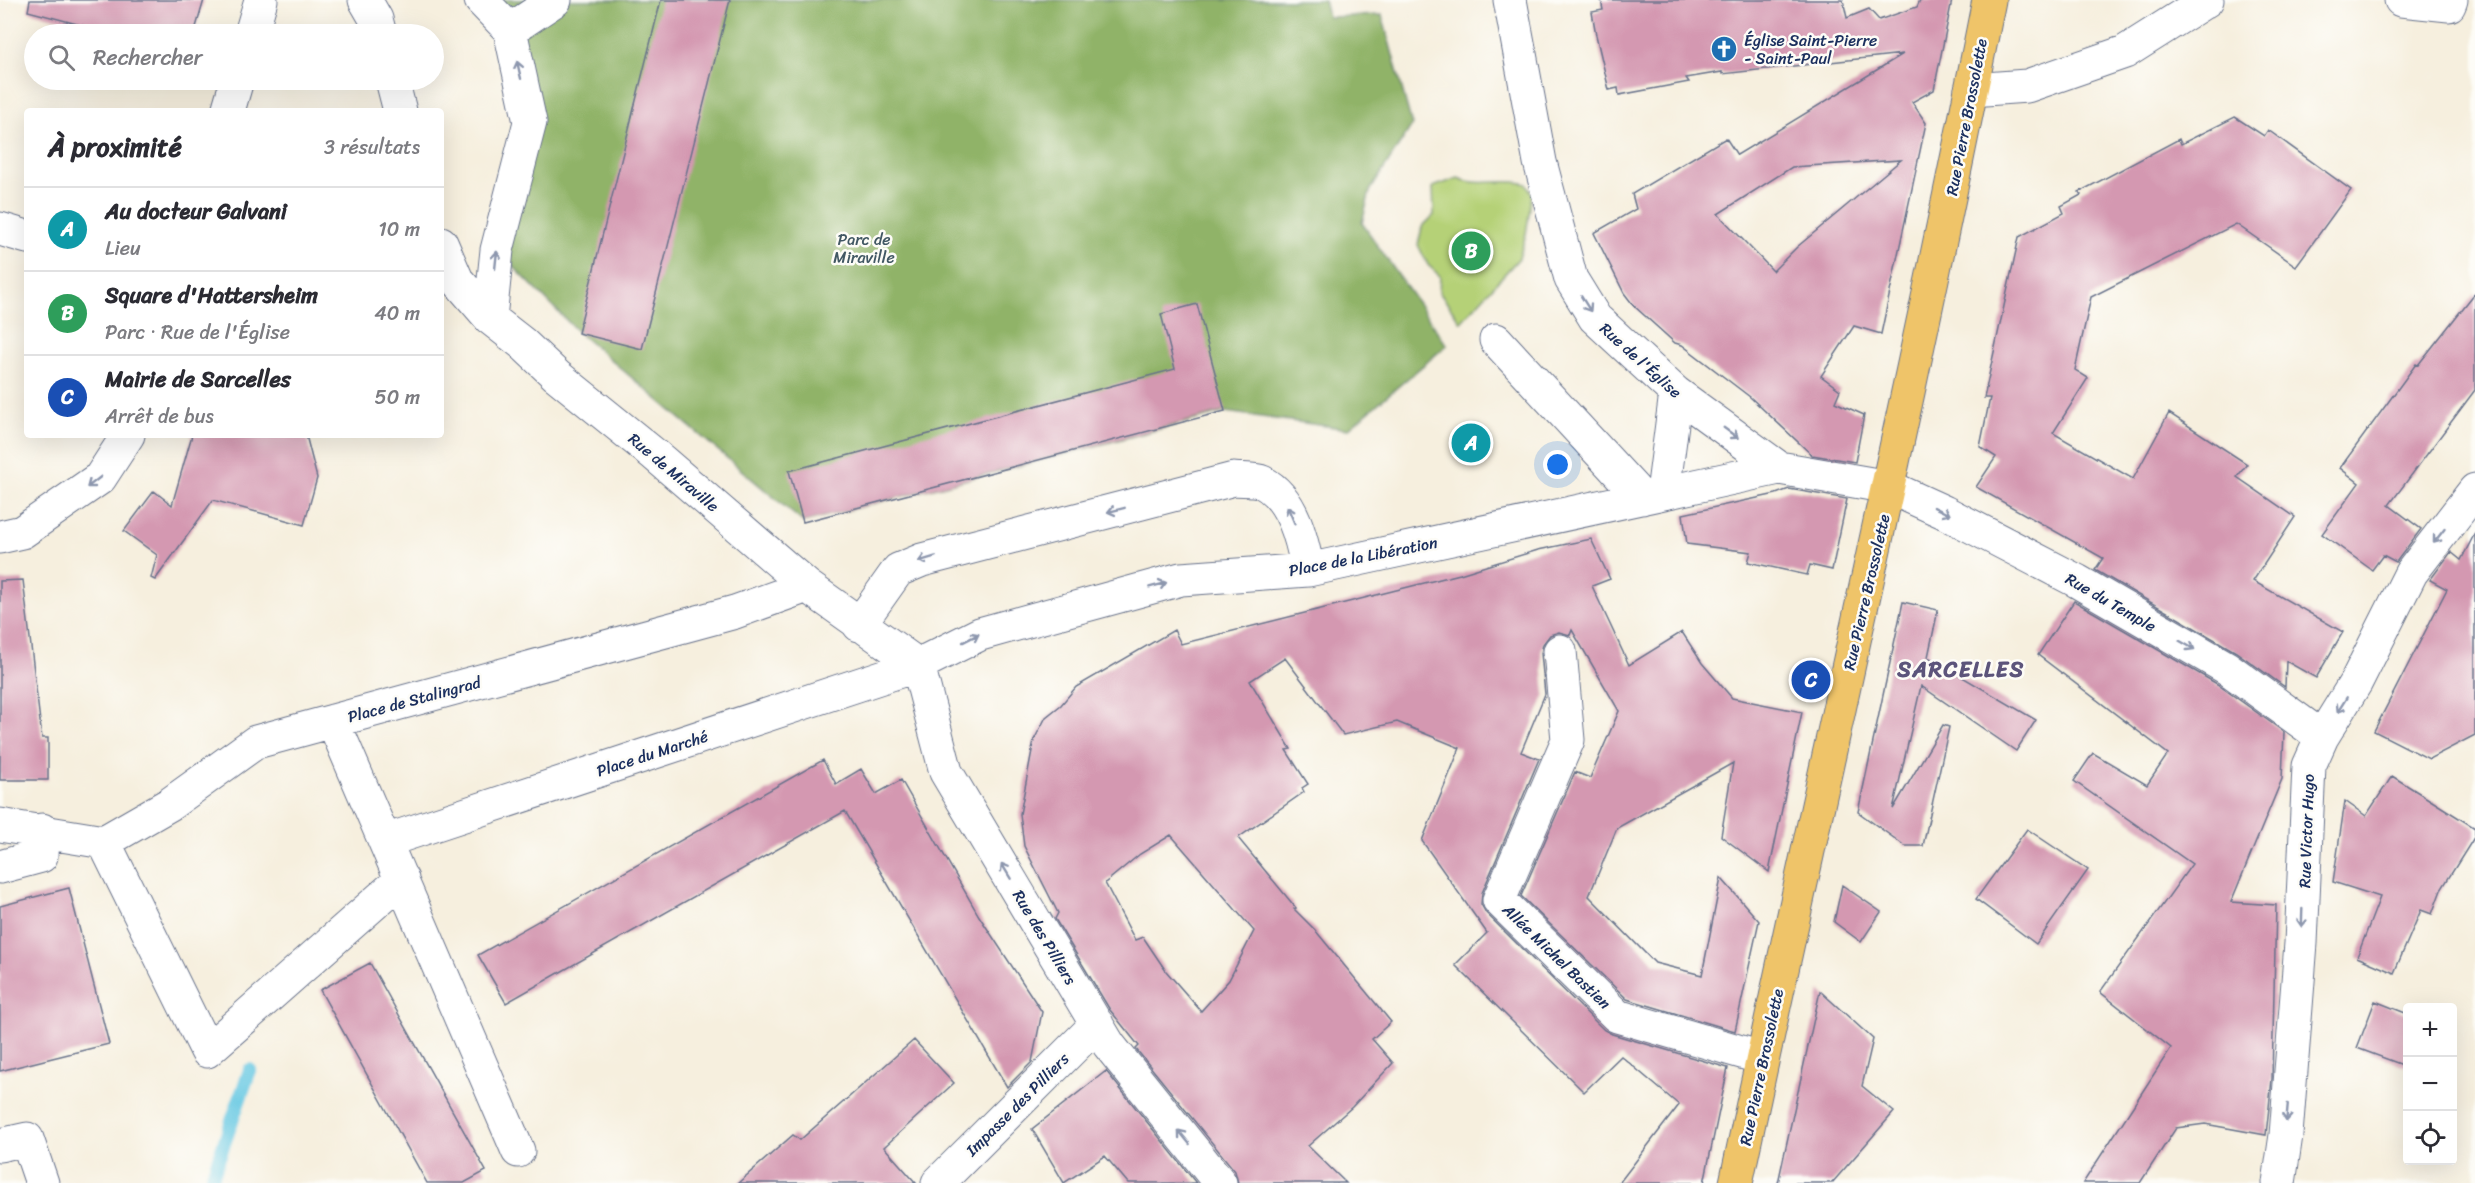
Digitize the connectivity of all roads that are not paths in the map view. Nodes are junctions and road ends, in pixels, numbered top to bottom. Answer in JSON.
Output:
{"nodes":[{"id":1,"x":261,"y":0,"type":"edge"},
{"id":2,"x":365,"y":0,"type":"edge"},
{"id":3,"x":481,"y":0,"type":"edge"},
{"id":4,"x":555,"y":0,"type":"edge"},
{"id":5,"x":1989,"y":0,"type":"edge"},
{"id":6,"x":2207,"y":0,"type":"edge"},
{"id":7,"x":2401,"y":0,"type":"edge"},
{"id":8,"x":2451,"y":0,"type":"edge"},
{"id":9,"x":1512,"y":1,"type":"edge"},
{"id":10,"x":254,"y":24,"type":"edge"},
{"id":11,"x":377,"y":24,"type":"edge"},
{"id":12,"x":510,"y":30,"type":"junction"},
{"id":13,"x":234,"y":90,"type":"edge"},
{"id":14,"x":395,"y":90,"type":"edge"},
{"id":15,"x":1971,"y":90,"type":"junction"},
{"id":16,"x":229,"y":108,"type":"edge"},
{"id":17,"x":399,"y":108,"type":"edge"},
{"id":18,"x":0,"y":229,"type":"edge"},
{"id":19,"x":24,"y":236,"type":"edge"},
{"id":20,"x":444,"y":250,"type":"edge"},
{"id":21,"x":490,"y":318,"type":"junction"},
{"id":22,"x":1496,"y":340,"type":"dead end"},
{"id":23,"x":1676,"y":393,"type":"junction"},
{"id":24,"x":126,"y":438,"type":"edge"},
{"id":25,"x":1779,"y":468,"type":"junction"},
{"id":26,"x":1889,"y":487,"type":"junction"},
{"id":27,"x":2475,"y":490,"type":"edge"},
{"id":28,"x":1652,"y":495,"type":"junction"},
{"id":29,"x":0,"y":537,"type":"edge"},
{"id":30,"x":1308,"y":570,"type":"junction"},
{"id":31,"x":807,"y":586,"type":"junction"},
{"id":32,"x":859,"y":625,"type":"junction"},
{"id":33,"x":1560,"y":651,"type":"dead end"},
{"id":34,"x":918,"y":665,"type":"junction"},
{"id":35,"x":333,"y":721,"type":"junction"},
{"id":36,"x":2322,"y":737,"type":"junction"},
{"id":37,"x":0,"y":825,"type":"edge"},
{"id":38,"x":42,"y":830,"type":"junction"},
{"id":39,"x":385,"y":841,"type":"junction"},
{"id":40,"x":104,"y":842,"type":"junction"},
{"id":41,"x":0,"y":867,"type":"edge"},
{"id":42,"x":402,"y":879,"type":"junction"},
{"id":43,"x":1097,"y":1024,"type":"junction"},
{"id":44,"x":1762,"y":1058,"type":"junction"},
{"id":45,"x":0,"y":1145,"type":"edge"},
{"id":46,"x":518,"y":1150,"type":"dead end"},
{"id":47,"x":42,"y":1183,"type":"edge"},
{"id":48,"x":938,"y":1183,"type":"edge"},
{"id":49,"x":1220,"y":1183,"type":"edge"},
{"id":50,"x":1736,"y":1183,"type":"edge"},
{"id":51,"x":2278,"y":1183,"type":"edge"}],
"edges":[{"from":1,"to":10,"type":"street"},
{"from":2,"to":11,"type":"street"},
{"from":3,"to":12,"type":"street"},
{"from":4,"to":12,"type":"street"},
{"from":5,"to":15,"type":"main road","name":"Rue Pierre Brossolette"},
{"from":6,"to":15,"type":"street"},
{"from":7,"to":8,"type":"street"},
{"from":9,"to":23,"type":"street","name":"Rue de l'Église","one_way":true},
{"from":21,"to":12,"type":"street","one_way":true},
{"from":13,"to":16,"type":"street"},
{"from":14,"to":17,"type":"street"},
{"from":15,"to":26,"type":"main road","name":"Rue Pierre Brossolette"},
{"from":18,"to":19,"type":"street"},
{"from":20,"to":21,"type":"street","name":"Rue de Miraville"},
{"from":21,"to":31,"type":"street","name":"Rue de Miraville"},
{"from":22,"to":28,"type":"street"},
{"from":23,"to":25,"type":"street","name":"Rue de l'Église","one_way":true},
{"from":23,"to":28,"type":"street"},
{"from":24,"to":29,"type":"street","one_way":true},
{"from":25,"to":26,"type":"street","name":"Rue de l'Église"},
{"from":25,"to":28,"type":"street","name":"Place de la Libération"},
{"from":26,"to":36,"type":"street","name":"Rue du Temple","one_way":true},
{"from":26,"to":44,"type":"main road","name":"Rue Pierre Brossolette"},
{"from":27,"to":36,"type":"street","name":"Rue Victor Hugo","one_way":true},
{"from":28,"to":30,"type":"street","name":"Place de la Libération"},
{"from":30,"to":32,"type":"street","one_way":true},
{"from":34,"to":30,"type":"street","name":"Place de la Libération","one_way":true},
{"from":31,"to":32,"type":"street","name":"Rue de Miraville"},
{"from":31,"to":35,"type":"street","name":"Place de Stalingrad"},
{"from":32,"to":34,"type":"street"},
{"from":33,"to":44,"type":"street","name":"Allée Michel Bastien"},
{"from":34,"to":39,"type":"street","name":"Place du Marché"},
{"from":43,"to":34,"type":"street","name":"Rue des Pilliers","one_way":true},
{"from":35,"to":39,"type":"street"},
{"from":35,"to":40,"type":"street","name":"Place de Stalingrad"},
{"from":36,"to":51,"type":"street","name":"Rue Victor Hugo","one_way":true},
{"from":37,"to":38,"type":"street"},
{"from":38,"to":40,"type":"street"},
{"from":38,"to":41,"type":"street"},
{"from":39,"to":42,"type":"street"},
{"from":40,"to":42,"type":"street"},
{"from":42,"to":46,"type":"street"},
{"from":43,"to":48,"type":"street","name":"Impasse des Pilliers"},
{"from":49,"to":43,"type":"street","name":"Rue des Pilliers","one_way":true},
{"from":44,"to":50,"type":"main road","name":"Rue Pierre Brossolette"},
{"from":45,"to":47,"type":"street"}]}
